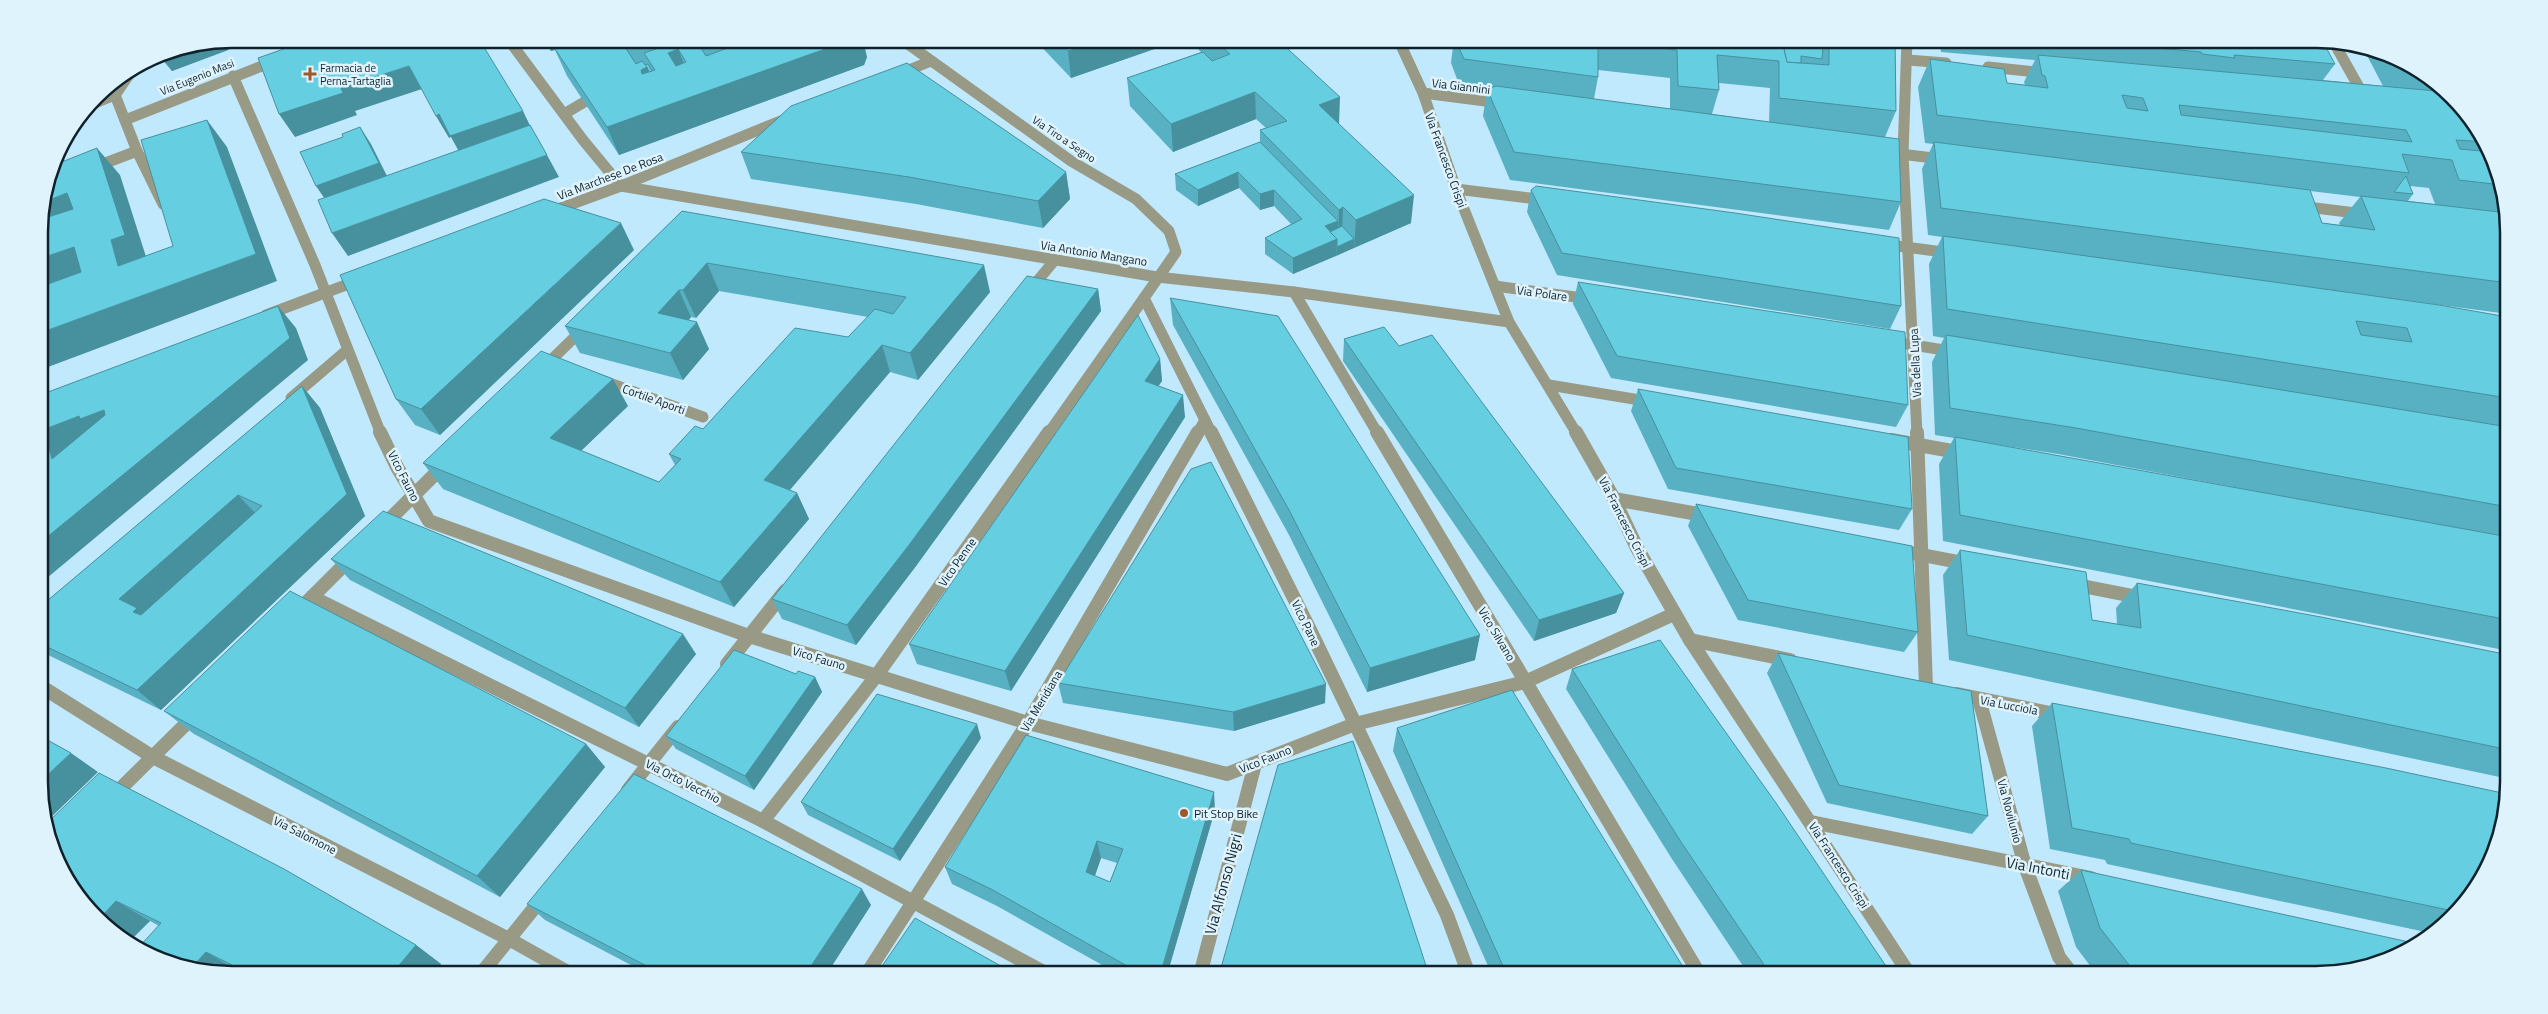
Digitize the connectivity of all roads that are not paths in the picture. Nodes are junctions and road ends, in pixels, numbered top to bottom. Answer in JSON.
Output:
{"nodes":[{"id":1,"x":515,"y":48,"type":"edge"},
{"id":2,"x":914,"y":48,"type":"edge"},
{"id":3,"x":1402,"y":48,"type":"edge"},
{"id":4,"x":1907,"y":48,"type":"edge"},
{"id":5,"x":2337,"y":49,"type":"edge"},
{"id":6,"x":289,"y":56,"type":"edge"},
{"id":7,"x":931,"y":60,"type":"junction"},
{"id":8,"x":1908,"y":60,"type":"junction"},
{"id":9,"x":1957,"y":64,"type":"edge"},
{"id":10,"x":1976,"y":66,"type":"edge"},
{"id":11,"x":2054,"y":74,"type":"edge"},
{"id":12,"x":233,"y":76,"type":"junction"},
{"id":13,"x":886,"y":79,"type":"edge"},
{"id":14,"x":125,"y":81,"type":"edge"},
{"id":15,"x":608,"y":88,"type":"edge"},
{"id":16,"x":1423,"y":93,"type":"junction"},
{"id":17,"x":115,"y":96,"type":"junction"},
{"id":18,"x":101,"y":101,"type":"edge"},
{"id":19,"x":2367,"y":102,"type":"edge"},
{"id":20,"x":1511,"y":104,"type":"edge"},
{"id":21,"x":564,"y":114,"type":"junction"},
{"id":22,"x":794,"y":116,"type":"edge"},
{"id":23,"x":124,"y":120,"type":"junction"},
{"id":24,"x":137,"y":150,"type":"junction"},
{"id":25,"x":1874,"y":151,"type":"edge"},
{"id":26,"x":1903,"y":154,"type":"junction"},
{"id":27,"x":1953,"y":161,"type":"edge"},
{"id":28,"x":84,"y":172,"type":"edge"},
{"id":29,"x":621,"y":186,"type":"junction"},
{"id":30,"x":1456,"y":189,"type":"junction"},
{"id":31,"x":708,"y":201,"type":"junction"},
{"id":32,"x":1553,"y":202,"type":"edge"},
{"id":33,"x":2290,"y":204,"type":"edge"},
{"id":34,"x":166,"y":211,"type":"edge"},
{"id":35,"x":695,"y":215,"type":"edge"},
{"id":36,"x":539,"y":216,"type":"edge"},
{"id":37,"x":2379,"y":216,"type":"edge"},
{"id":38,"x":1868,"y":242,"type":"edge"},
{"id":39,"x":1908,"y":247,"type":"junction"},
{"id":40,"x":1967,"y":255,"type":"edge"},
{"id":41,"x":1054,"y":261,"type":"junction"},
{"id":42,"x":370,"y":276,"type":"edge"},
{"id":43,"x":1157,"y":277,"type":"junction"},
{"id":44,"x":1495,"y":286,"type":"junction"},
{"id":45,"x":326,"y":292,"type":"junction"},
{"id":46,"x":1294,"y":292,"type":"junction"},
{"id":47,"x":1144,"y":298,"type":"junction"},
{"id":48,"x":1022,"y":299,"type":"edge"},
{"id":49,"x":1602,"y":301,"type":"edge"},
{"id":50,"x":251,"y":320,"type":"edge"},
{"id":51,"x":591,"y":320,"type":"edge"},
{"id":52,"x":1509,"y":322,"type":"junction"},
{"id":53,"x":1875,"y":339,"type":"edge"},
{"id":54,"x":1914,"y":345,"type":"junction"},
{"id":55,"x":346,"y":351,"type":"junction"},
{"id":56,"x":1973,"y":354,"type":"edge"},
{"id":57,"x":536,"y":375,"type":"edge"},
{"id":58,"x":586,"y":375,"type":"edge"},
{"id":59,"x":1549,"y":385,"type":"junction"},
{"id":60,"x":1666,"y":404,"type":"edge"},
{"id":61,"x":279,"y":408,"type":"edge"},
{"id":62,"x":703,"y":417,"type":"dead end"},
{"id":63,"x":1205,"y":420,"type":"junction"},
{"id":64,"x":1879,"y":438,"type":"edge"},
{"id":65,"x":1918,"y":445,"type":"junction"},
{"id":66,"x":1976,"y":455,"type":"edge"},
{"id":67,"x":453,"y":456,"type":"edge"},
{"id":68,"x":412,"y":496,"type":"junction"},
{"id":69,"x":1614,"y":499,"type":"junction"},
{"id":70,"x":1720,"y":518,"type":"edge"},
{"id":71,"x":372,"y":536,"type":"edge"},
{"id":72,"x":1882,"y":548,"type":"edge"},
{"id":73,"x":359,"y":550,"type":"edge"},
{"id":74,"x":1921,"y":554,"type":"junction"},
{"id":75,"x":1980,"y":566,"type":"edge"},
{"id":76,"x":2058,"y":581,"type":"edge"},
{"id":77,"x":792,"y":583,"type":"edge"},
{"id":78,"x":312,"y":596,"type":"junction"},
{"id":79,"x":2156,"y":600,"type":"edge"},
{"id":80,"x":1674,"y":614,"type":"junction"},
{"id":81,"x":284,"y":624,"type":"edge"},
{"id":82,"x":748,"y":636,"type":"junction"},
{"id":83,"x":1690,"y":640,"type":"junction"},
{"id":84,"x":1803,"y":663,"type":"edge"},
{"id":85,"x":719,"y":674,"type":"edge"},
{"id":86,"x":877,"y":675,"type":"junction"},
{"id":87,"x":1525,"y":682,"type":"junction"},
{"id":88,"x":1921,"y":686,"type":"joint"},
{"id":89,"x":48,"y":692,"type":"edge"},
{"id":90,"x":1979,"y":699,"type":"junction"},
{"id":91,"x":208,"y":701,"type":"edge"},
{"id":92,"x":684,"y":718,"type":"edge"},
{"id":93,"x":2076,"y":718,"type":"edge"},
{"id":94,"x":1028,"y":723,"type":"junction"},
{"id":95,"x":1355,"y":724,"type":"junction"},
{"id":96,"x":153,"y":757,"type":"junction"},
{"id":97,"x":650,"y":763,"type":"junction"},
{"id":98,"x":1255,"y":764,"type":"junction"},
{"id":99,"x":619,"y":801,"type":"edge"},
{"id":100,"x":104,"y":806,"type":"edge"},
{"id":101,"x":763,"y":821,"type":"junction"},
{"id":102,"x":1811,"y":822,"type":"junction"},
{"id":103,"x":2026,"y":866,"type":"junction"},
{"id":104,"x":2109,"y":881,"type":"edge"},
{"id":105,"x":552,"y":885,"type":"edge"},
{"id":106,"x":913,"y":902,"type":"junction"},
{"id":107,"x":509,"y":939,"type":"junction"},
{"id":108,"x":487,"y":966,"type":"edge"},
{"id":109,"x":558,"y":966,"type":"edge"},
{"id":110,"x":872,"y":966,"type":"edge"},
{"id":111,"x":1032,"y":966,"type":"edge"},
{"id":112,"x":1202,"y":966,"type":"edge"},
{"id":113,"x":1466,"y":966,"type":"edge"},
{"id":114,"x":1695,"y":966,"type":"edge"},
{"id":115,"x":1904,"y":966,"type":"edge"},
{"id":116,"x":2066,"y":966,"type":"edge"}],
"edges":[{"from":1,"to":21,"type":"street"},
{"from":2,"to":7,"type":"street","name":"Via Tiro a Segno"},
{"from":3,"to":16,"type":"street","name":"Via Francesco Crispi"},
{"from":4,"to":8,"type":"street","name":"Via della Lupa"},
{"from":5,"to":19,"type":"street"},
{"from":6,"to":12,"type":"street","name":"Via Eugenio Masi"},
{"from":7,"to":13,"type":"street"},
{"from":7,"to":43,"type":"street","name":"Via Tiro a Segno"},
{"from":8,"to":9,"type":"street"},
{"from":8,"to":26,"type":"street","name":"Via della Lupa"},
{"from":10,"to":11,"type":"street"},
{"from":12,"to":23,"type":"street","name":"Via Eugenio Masi"},
{"from":12,"to":45,"type":"street","name":"Vico Fauno"},
{"from":14,"to":17,"type":"street"},
{"from":15,"to":21,"type":"street"},
{"from":16,"to":20,"type":"street","name":"Via Giannini"},
{"from":16,"to":30,"type":"street","name":"Via Francesco Crispi"},
{"from":17,"to":18,"type":"street"},
{"from":17,"to":23,"type":"street"},
{"from":21,"to":29,"type":"street"},
{"from":22,"to":29,"type":"street","name":"Via Marchese De Rosa"},
{"from":23,"to":24,"type":"street"},
{"from":24,"to":28,"type":"street"},
{"from":24,"to":34,"type":"street"},
{"from":25,"to":26,"type":"street"},
{"from":26,"to":27,"type":"street"},
{"from":26,"to":39,"type":"street","name":"Via della Lupa"},
{"from":29,"to":31,"type":"street","name":"Via Antonio Mangano"},
{"from":29,"to":36,"type":"street","name":"Via Marchese De Rosa"},
{"from":30,"to":32,"type":"street"},
{"from":30,"to":44,"type":"street","name":"Via Francesco Crispi"},
{"from":31,"to":35,"type":"street"},
{"from":31,"to":41,"type":"street","name":"Via Antonio Mangano"},
{"from":33,"to":37,"type":"street"},
{"from":38,"to":39,"type":"street"},
{"from":39,"to":40,"type":"street"},
{"from":39,"to":54,"type":"street","name":"Via della Lupa"},
{"from":41,"to":43,"type":"street","name":"Via Antonio Mangano"},
{"from":41,"to":48,"type":"street"},
{"from":42,"to":45,"type":"street"},
{"from":43,"to":46,"type":"street","name":"Via Antonio Mangano"},
{"from":43,"to":47,"type":"street"},
{"from":44,"to":49,"type":"street","name":"Via Polare"},
{"from":44,"to":52,"type":"street","name":"Via Francesco Crispi"},
{"from":45,"to":50,"type":"street"},
{"from":45,"to":55,"type":"street","name":"Vico Fauno"},
{"from":46,"to":52,"type":"street","name":"Via Antonio Mangano"},
{"from":46,"to":87,"type":"street","name":"Vico Silvano"},
{"from":47,"to":63,"type":"street","name":"Vico Pane"},
{"from":47,"to":86,"type":"street","name":"Vico Penne"},
{"from":51,"to":57,"type":"street"},
{"from":52,"to":59,"type":"street","name":"Via Francesco Crispi"},
{"from":53,"to":54,"type":"street"},
{"from":54,"to":56,"type":"street"},
{"from":54,"to":65,"type":"street","name":"Via della Lupa"},
{"from":55,"to":61,"type":"street"},
{"from":55,"to":68,"type":"street","name":"Vico Fauno"},
{"from":58,"to":62,"type":"street","name":"Cortile Aporti"},
{"from":59,"to":60,"type":"street"},
{"from":59,"to":69,"type":"street","name":"Via Francesco Crispi"},
{"from":63,"to":94,"type":"street","name":"Via Meridiana"},
{"from":63,"to":95,"type":"street","name":"Vico Pane"},
{"from":64,"to":65,"type":"street"},
{"from":65,"to":66,"type":"street"},
{"from":65,"to":74,"type":"street","name":"Via della Lupa"},
{"from":67,"to":68,"type":"street"},
{"from":68,"to":71,"type":"street"},
{"from":68,"to":82,"type":"street","name":"Vico Fauno"},
{"from":69,"to":70,"type":"street"},
{"from":69,"to":80,"type":"street","name":"Via Francesco Crispi"},
{"from":72,"to":74,"type":"street"},
{"from":73,"to":78,"type":"street"},
{"from":74,"to":75,"type":"street"},
{"from":74,"to":88,"type":"street","name":"Via della Lupa"},
{"from":76,"to":79,"type":"street"},
{"from":77,"to":82,"type":"street"},
{"from":78,"to":81,"type":"street"},
{"from":78,"to":97,"type":"street","name":"Via Orto Vecchio"},
{"from":80,"to":83,"type":"street","name":"Via Francesco Crispi"},
{"from":80,"to":87,"type":"street","name":"Vico Fauno"},
{"from":82,"to":85,"type":"street"},
{"from":82,"to":86,"type":"street","name":"Vico Fauno"},
{"from":83,"to":84,"type":"street"},
{"from":83,"to":102,"type":"street","name":"Via Francesco Crispi"},
{"from":86,"to":94,"type":"street","name":"Vico Fauno"},
{"from":86,"to":101,"type":"street","name":"Vico Penne"},
{"from":87,"to":95,"type":"street","name":"Vico Fauno"},
{"from":87,"to":114,"type":"street","name":"Vico Silvano"},
{"from":88,"to":90,"type":"street","name":"Via Lucciola"},
{"from":89,"to":96,"type":"street","name":"Via Salomone"},
{"from":90,"to":93,"type":"street","name":"Via Lucciola"},
{"from":90,"to":103,"type":"street","name":"Via Novilunio"},
{"from":91,"to":96,"type":"street"},
{"from":92,"to":97,"type":"street"},
{"from":94,"to":98,"type":"street","name":"Vico Fauno"},
{"from":94,"to":106,"type":"street","name":"Via Meridiana"},
{"from":95,"to":98,"type":"street","name":"Vico Fauno"},
{"from":95,"to":113,"type":"street","name":"Vico Pane"},
{"from":96,"to":100,"type":"street"},
{"from":96,"to":107,"type":"street","name":"Via Salomone"},
{"from":97,"to":99,"type":"street"},
{"from":97,"to":101,"type":"street","name":"Via Orto Vecchio"},
{"from":98,"to":112,"type":"street","name":"Via Alfonso Nigri"},
{"from":101,"to":106,"type":"street","name":"Via Orto Vecchio"},
{"from":102,"to":103,"type":"street","name":"Via Intonti"},
{"from":102,"to":115,"type":"street","name":"Via Francesco Crispi"},
{"from":103,"to":104,"type":"street","name":"Via Intonti"},
{"from":103,"to":116,"type":"street","name":"Via Novilunio"},
{"from":105,"to":107,"type":"street"},
{"from":106,"to":110,"type":"street","name":"Via Meridiana"},
{"from":106,"to":111,"type":"street","name":"Via Orto Vecchio"},
{"from":107,"to":108,"type":"street"},
{"from":107,"to":109,"type":"street","name":"Via Salomone"}]}
